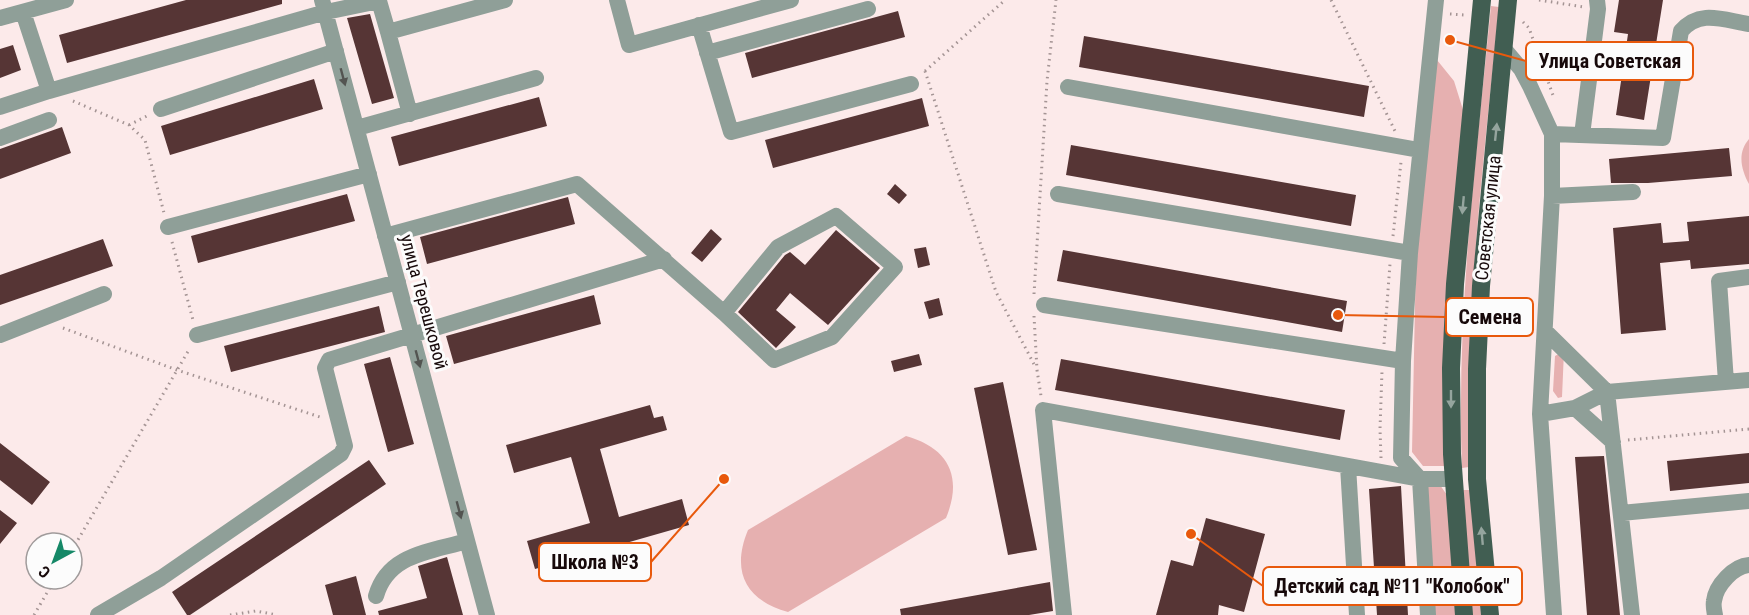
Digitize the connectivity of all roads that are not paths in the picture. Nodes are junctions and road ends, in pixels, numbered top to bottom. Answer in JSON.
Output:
{"nodes":[{"id":1,"x":505,"y":0,"type":"edge"},
{"id":2,"x":617,"y":0,"type":"edge"},
{"id":3,"x":791,"y":0,"type":"edge"},
{"id":4,"x":1436,"y":0,"type":"edge"},
{"id":5,"x":1482,"y":0,"type":"edge"},
{"id":6,"x":1508,"y":0,"type":"edge"},
{"id":7,"x":61,"y":1,"type":"edge"},
{"id":8,"x":1597,"y":4,"type":"edge"},
{"id":9,"x":324,"y":6,"type":"edge"},
{"id":10,"x":868,"y":9,"type":"dead end"},
{"id":11,"x":23,"y":12,"type":"junction"},
{"id":12,"x":0,"y":18,"type":"edge"},
{"id":13,"x":1749,"y":24,"type":"edge"},
{"id":14,"x":699,"y":26,"type":"junction"},
{"id":15,"x":388,"y":32,"type":"junction"},
{"id":16,"x":1504,"y":49,"type":"junction"},
{"id":17,"x":336,"y":51,"type":"junction"},
{"id":18,"x":707,"y":53,"type":"junction"},
{"id":19,"x":536,"y":78,"type":"dead end"},
{"id":20,"x":911,"y":84,"type":"dead end"},
{"id":21,"x":1501,"y":85,"type":"junction"},
{"id":22,"x":1530,"y":86,"type":"junction"},
{"id":23,"x":1068,"y":87,"type":"dead end"},
{"id":24,"x":49,"y":91,"type":"junction"},
{"id":25,"x":0,"y":107,"type":"edge"},
{"id":26,"x":161,"y":109,"type":"road end"},
{"id":27,"x":410,"y":114,"type":"junction"},
{"id":28,"x":49,"y":120,"type":"dead end"},
{"id":29,"x":357,"y":128,"type":"junction"},
{"id":30,"x":1552,"y":134,"type":"junction"},
{"id":31,"x":1582,"y":135,"type":"junction"},
{"id":32,"x":0,"y":138,"type":"edge"},
{"id":33,"x":1411,"y":148,"type":"junction"},
{"id":34,"x":369,"y":174,"type":"junction"},
{"id":35,"x":1633,"y":192,"type":"dead end"},
{"id":36,"x":1058,"y":194,"type":"dead end"},
{"id":37,"x":1552,"y":196,"type":"junction"},
{"id":38,"x":168,"y":227,"type":"road end"},
{"id":39,"x":386,"y":236,"type":"junction"},
{"id":40,"x":1410,"y":253,"type":"junction"},
{"id":41,"x":664,"y":259,"type":"junction"},
{"id":42,"x":1749,"y":277,"type":"edge"},
{"id":43,"x":398,"y":282,"type":"junction"},
{"id":44,"x":104,"y":294,"type":"dead end"},
{"id":45,"x":1037,"y":309,"type":"road end"},
{"id":46,"x":724,"y":314,"type":"junction"},
{"id":47,"x":1545,"y":331,"type":"junction"},
{"id":48,"x":197,"y":334,"type":"road end"},
{"id":49,"x":0,"y":335,"type":"edge"},
{"id":50,"x":412,"y":336,"type":"junction"},
{"id":51,"x":1403,"y":362,"type":"junction"},
{"id":52,"x":1749,"y":380,"type":"edge"},
{"id":53,"x":1726,"y":382,"type":"junction"},
{"id":54,"x":1607,"y":392,"type":"junction"},
{"id":55,"x":1575,"y":408,"type":"junction"},
{"id":56,"x":1540,"y":414,"type":"junction"},
{"id":57,"x":1613,"y":442,"type":"junction"},
{"id":58,"x":1348,"y":466,"type":"junction"},
{"id":59,"x":1420,"y":479,"type":"junction"},
{"id":60,"x":1453,"y":479,"type":"junction"},
{"id":61,"x":1749,"y":501,"type":"edge"},
{"id":62,"x":1621,"y":513,"type":"junction"},
{"id":63,"x":467,"y":541,"type":"junction"},
{"id":64,"x":1749,"y":565,"type":"edge"},
{"id":65,"x":376,"y":596,"type":"dead end"},
{"id":66,"x":98,"y":615,"type":"edge"},
{"id":67,"x":488,"y":615,"type":"edge"},
{"id":68,"x":1064,"y":615,"type":"edge"},
{"id":69,"x":1357,"y":615,"type":"edge"},
{"id":70,"x":1428,"y":615,"type":"edge"},
{"id":71,"x":1464,"y":615,"type":"edge"},
{"id":72,"x":1490,"y":615,"type":"edge"},
{"id":73,"x":1554,"y":615,"type":"edge"},
{"id":74,"x":1632,"y":615,"type":"edge"},
{"id":75,"x":1715,"y":615,"type":"edge"}],
"edges":[{"from":1,"to":15,"type":"street"},
{"from":2,"to":14,"type":"street"},
{"from":3,"to":14,"type":"street"},
{"from":4,"to":33,"type":"street"},
{"from":5,"to":60,"type":"main road","name":"Советская улица","one_way":true},
{"from":6,"to":16,"type":"main road","name":"Советская улица"},
{"from":7,"to":11,"type":"street"},
{"from":8,"to":31,"type":"street"},
{"from":9,"to":15,"type":"street"},
{"from":9,"to":17,"type":"street","name":"улица Терешковой"},
{"from":9,"to":24,"type":"street"},
{"from":10,"to":18,"type":"street"},
{"from":11,"to":12,"type":"street"},
{"from":11,"to":24,"type":"street"},
{"from":13,"to":31,"type":"street"},
{"from":14,"to":18,"type":"street"},
{"from":15,"to":27,"type":"street"},
{"from":16,"to":21,"type":"main road","name":"Советская улица"},
{"from":16,"to":22,"type":"street"},
{"from":17,"to":26,"type":"street"},
{"from":17,"to":29,"type":"street","name":"улица Терешковой","one_way":true},
{"from":18,"to":20,"type":"street"},
{"from":19,"to":27,"type":"street"},
{"from":21,"to":22,"type":"street"},
{"from":72,"to":21,"type":"main road","name":"Советская улица","one_way":true},
{"from":22,"to":30,"type":"street"},
{"from":23,"to":33,"type":"street"},
{"from":24,"to":25,"type":"street"},
{"from":27,"to":29,"type":"street"},
{"from":28,"to":32,"type":"street"},
{"from":29,"to":34,"type":"street","name":"улица Терешковой"},
{"from":30,"to":31,"type":"street"},
{"from":30,"to":37,"type":"street"},
{"from":33,"to":40,"type":"street"},
{"from":34,"to":38,"type":"street"},
{"from":34,"to":39,"type":"street","name":"улица Терешковой"},
{"from":35,"to":37,"type":"street"},
{"from":36,"to":40,"type":"street"},
{"from":37,"to":47,"type":"street"},
{"from":39,"to":41,"type":"street"},
{"from":39,"to":43,"type":"street","name":"улица Терешковой"},
{"from":40,"to":51,"type":"street"},
{"from":41,"to":46,"type":"street"},
{"from":41,"to":50,"type":"street"},
{"from":42,"to":53,"type":"street"},
{"from":43,"to":48,"type":"street"},
{"from":43,"to":50,"type":"street","name":"улица Терешковой"},
{"from":44,"to":49,"type":"street"},
{"from":45,"to":51,"type":"street"},
{"from":46,"to":46,"type":"street"},
{"from":47,"to":54,"type":"street"},
{"from":47,"to":56,"type":"street"},
{"from":50,"to":63,"type":"street","name":"улица Терешковой","one_way":true},
{"from":50,"to":66,"type":"street"},
{"from":51,"to":59,"type":"street"},
{"from":52,"to":53,"type":"street"},
{"from":53,"to":54,"type":"street"},
{"from":54,"to":55,"type":"street"},
{"from":54,"to":57,"type":"street"},
{"from":55,"to":56,"type":"street"},
{"from":55,"to":57,"type":"street"},
{"from":56,"to":73,"type":"street"},
{"from":57,"to":62,"type":"street"},
{"from":58,"to":59,"type":"street"},
{"from":58,"to":68,"type":"street"},
{"from":58,"to":69,"type":"street"},
{"from":59,"to":60,"type":"street"},
{"from":59,"to":70,"type":"street"},
{"from":60,"to":71,"type":"main road","name":"Советская улица"},
{"from":61,"to":62,"type":"street"},
{"from":62,"to":74,"type":"street"},
{"from":63,"to":65,"type":"street"},
{"from":63,"to":67,"type":"street","name":"улица Терешковой"},
{"from":64,"to":75,"type":"street"}]}
